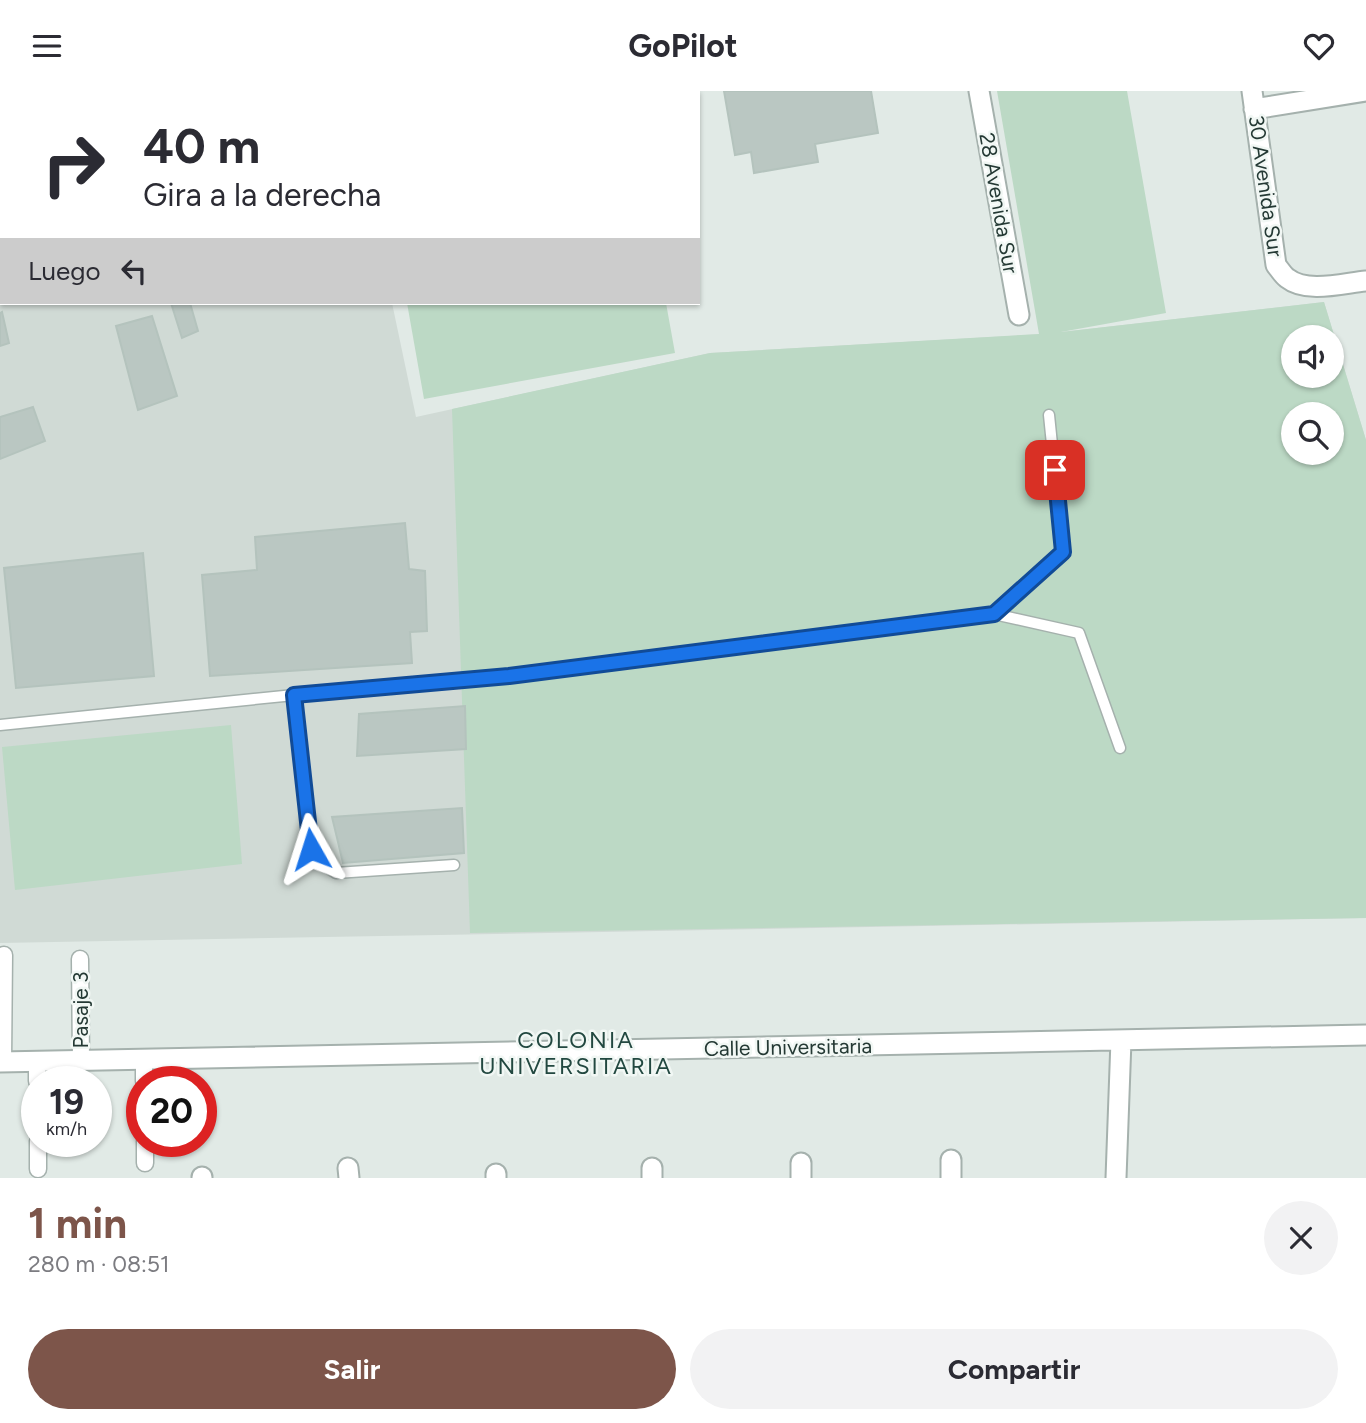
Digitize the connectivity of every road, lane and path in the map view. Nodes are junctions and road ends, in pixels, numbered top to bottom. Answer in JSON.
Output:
{"nodes":[{"id":1,"x":979,"y":91,"type":"edge"},
{"id":2,"x":1366,"y":91,"type":"edge"},
{"id":3,"x":1253,"y":100,"type":"edge"},
{"id":4,"x":1366,"y":281,"type":"edge"},
{"id":5,"x":1019,"y":316,"type":"dead end"},
{"id":6,"x":1049,"y":415,"type":"dead end"},
{"id":7,"x":994,"y":614,"type":"junction"},
{"id":8,"x":294,"y":695,"type":"junction"},
{"id":9,"x":0,"y":725,"type":"edge"},
{"id":10,"x":1120,"y":748,"type":"dead end"},
{"id":11,"x":454,"y":865,"type":"dead end"},
{"id":12,"x":4,"y":955,"type":"dead end"},
{"id":13,"x":80,"y":959,"type":"dead end"},
{"id":14,"x":1366,"y":1035,"type":"edge"},
{"id":15,"x":1121,"y":1040,"type":"junction"},
{"id":16,"x":144,"y":1060,"type":"junction"},
{"id":17,"x":81,"y":1061,"type":"junction"},
{"id":18,"x":2,"y":1062,"type":"edge"},
{"id":19,"x":61,"y":1066,"type":"edge"},
{"id":20,"x":144,"y":1066,"type":"edge"},
{"id":21,"x":21,"y":1067,"type":"edge"},
{"id":22,"x":38,"y":1157,"type":"edge"},
{"id":23,"x":145,"y":1157,"type":"edge"},
{"id":24,"x":145,"y":1163,"type":"dead end"},
{"id":25,"x":38,"y":1169,"type":"dead end"},
{"id":26,"x":1116,"y":1178,"type":"edge"}],
"edges":[{"from":1,"to":5,"type":"street","name":"28 Avenida Sur"},
{"from":2,"to":3,"type":"street"},
{"from":3,"to":4,"type":"street","name":"30 Avenida Sur"},
{"from":6,"to":7,"type":"lane"},
{"from":7,"to":8,"type":"lane"},
{"from":7,"to":10,"type":"lane"},
{"from":8,"to":9,"type":"lane"},
{"from":8,"to":11,"type":"lane"},
{"from":12,"to":18,"type":"street"},
{"from":13,"to":17,"type":"street","name":"Pasaje 3"},
{"from":14,"to":15,"type":"street","name":"Calle Universitaria"},
{"from":15,"to":16,"type":"street","name":"Calle Universitaria"},
{"from":15,"to":26,"type":"street"},
{"from":16,"to":17,"type":"street","name":"Calle Universitaria"},
{"from":16,"to":20,"type":"street"},
{"from":17,"to":19,"type":"street","name":"Calle Universitaria"},
{"from":18,"to":21,"type":"street","name":"Calle Universitaria"},
{"from":22,"to":25,"type":"street"},
{"from":23,"to":24,"type":"street"}]}
